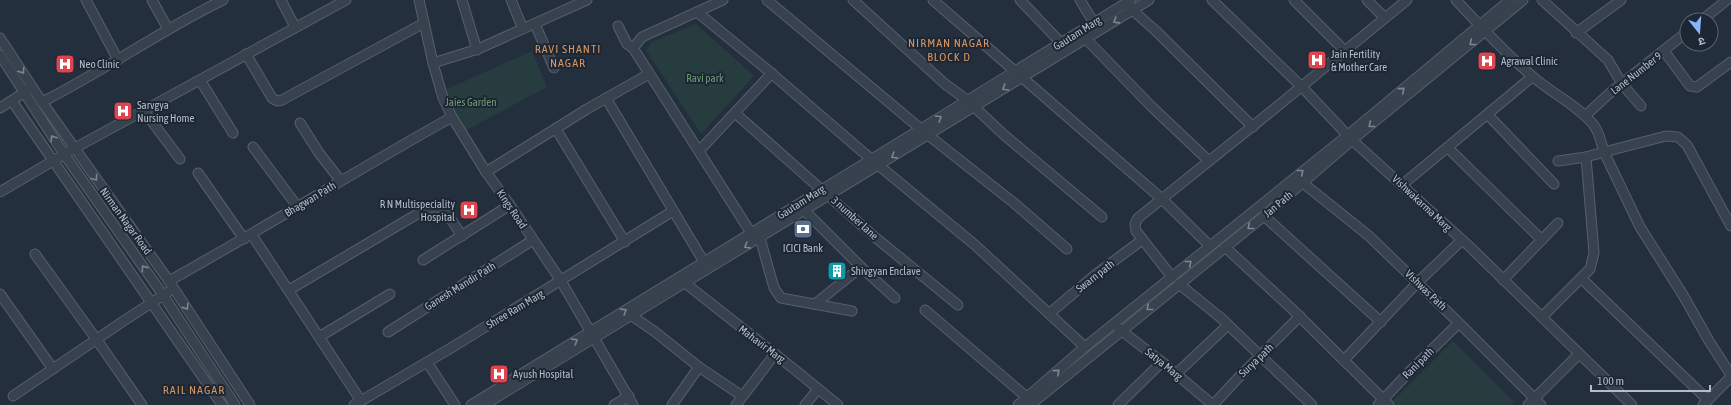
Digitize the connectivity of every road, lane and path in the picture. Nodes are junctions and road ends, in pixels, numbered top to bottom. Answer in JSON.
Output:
{"nodes":[{"id":1,"x":86,"y":0,"type":"edge"},
{"id":2,"x":152,"y":0,"type":"edge"},
{"id":3,"x":221,"y":0,"type":"edge"},
{"id":4,"x":281,"y":0,"type":"edge"},
{"id":5,"x":346,"y":0,"type":"edge"},
{"id":6,"x":419,"y":0,"type":"edge"},
{"id":7,"x":462,"y":0,"type":"edge"},
{"id":8,"x":511,"y":0,"type":"edge"},
{"id":9,"x":587,"y":0,"type":"edge"},
{"id":10,"x":723,"y":0,"type":"edge"},
{"id":11,"x":767,"y":0,"type":"edge"},
{"id":12,"x":853,"y":0,"type":"edge"},
{"id":13,"x":933,"y":0,"type":"edge"},
{"id":14,"x":1020,"y":0,"type":"edge"},
{"id":15,"x":1080,"y":0,"type":"edge"},
{"id":16,"x":1149,"y":0,"type":"edge"},
{"id":17,"x":1212,"y":0,"type":"edge"},
{"id":18,"x":1294,"y":0,"type":"edge"},
{"id":19,"x":1367,"y":0,"type":"edge"},
{"id":20,"x":1407,"y":0,"type":"edge"},
{"id":21,"x":1456,"y":0,"type":"edge"},
{"id":22,"x":1510,"y":0,"type":"edge"},
{"id":23,"x":1524,"y":0,"type":"edge"},
{"id":24,"x":1542,"y":0,"type":"edge"},
{"id":25,"x":1621,"y":0,"type":"edge"},
{"id":26,"x":1727,"y":0,"type":"edge"},
{"id":27,"x":1129,"y":2,"type":"edge"},
{"id":28,"x":570,"y":4,"type":"edge"},
{"id":29,"x":1132,"y":11,"type":"junction"},
{"id":30,"x":697,"y":12,"type":"junction"},
{"id":31,"x":1712,"y":12,"type":"edge"},
{"id":32,"x":1385,"y":18,"type":"junction"},
{"id":33,"x":424,"y":23,"type":"junction"},
{"id":34,"x":1094,"y":23,"type":"junction"},
{"id":35,"x":535,"y":24,"type":"junction"},
{"id":36,"x":618,"y":26,"type":"dead end"},
{"id":37,"x":296,"y":27,"type":"junction"},
{"id":38,"x":1483,"y":28,"type":"junction"},
{"id":39,"x":168,"y":29,"type":"junction"},
{"id":40,"x":523,"y":29,"type":"junction"},
{"id":41,"x":1576,"y":32,"type":"junction"},
{"id":42,"x":0,"y":38,"type":"edge"},
{"id":43,"x":1086,"y":39,"type":"junction"},
{"id":44,"x":1679,"y":39,"type":"edge"},
{"id":45,"x":1061,"y":43,"type":"junction"},
{"id":46,"x":633,"y":48,"type":"junction"},
{"id":47,"x":477,"y":50,"type":"junction"},
{"id":48,"x":1067,"y":50,"type":"junction"},
{"id":49,"x":1345,"y":51,"type":"junction"},
{"id":50,"x":1664,"y":51,"type":"junction"},
{"id":51,"x":246,"y":54,"type":"junction"},
{"id":52,"x":0,"y":55,"type":"edge"},
{"id":53,"x":118,"y":60,"type":"junction"},
{"id":54,"x":1731,"y":62,"type":"edge"},
{"id":55,"x":433,"y":63,"type":"junction"},
{"id":56,"x":554,"y":68,"type":"dead end"},
{"id":57,"x":772,"y":73,"type":"junction"},
{"id":58,"x":649,"y":74,"type":"junction"},
{"id":59,"x":1018,"y":75,"type":"junction"},
{"id":60,"x":1532,"y":77,"type":"junction"},
{"id":61,"x":200,"y":80,"type":"junction"},
{"id":62,"x":1622,"y":84,"type":"junction"},
{"id":63,"x":32,"y":87,"type":"junction"},
{"id":64,"x":1302,"y":87,"type":"junction"},
{"id":65,"x":23,"y":92,"type":"junction"},
{"id":66,"x":606,"y":98,"type":"junction"},
{"id":67,"x":12,"y":100,"type":"junction"},
{"id":68,"x":42,"y":102,"type":"junction"},
{"id":69,"x":970,"y":104,"type":"junction"},
{"id":70,"x":1641,"y":106,"type":"dead end"},
{"id":71,"x":0,"y":108,"type":"edge"},
{"id":72,"x":144,"y":111,"type":"junction"},
{"id":73,"x":734,"y":113,"type":"junction"},
{"id":74,"x":1488,"y":115,"type":"junction"},
{"id":75,"x":1585,"y":116,"type":"junction"},
{"id":76,"x":452,"y":117,"type":"junction"},
{"id":77,"x":300,"y":123,"type":"dead end"},
{"id":78,"x":1253,"y":127,"type":"junction"},
{"id":79,"x":556,"y":129,"type":"junction"},
{"id":80,"x":925,"y":132,"type":"junction"},
{"id":81,"x":233,"y":134,"type":"dead end"},
{"id":82,"x":1350,"y":137,"type":"junction"},
{"id":83,"x":253,"y":147,"type":"dead end"},
{"id":84,"x":74,"y":148,"type":"junction"},
{"id":85,"x":1448,"y":148,"type":"junction"},
{"id":86,"x":699,"y":151,"type":"junction"},
{"id":87,"x":1604,"y":152,"type":"junction"},
{"id":88,"x":64,"y":154,"type":"junction"},
{"id":89,"x":1586,"y":157,"type":"junction"},
{"id":90,"x":180,"y":159,"type":"dead end"},
{"id":91,"x":53,"y":161,"type":"junction"},
{"id":92,"x":1209,"y":161,"type":"junction"},
{"id":93,"x":1558,"y":161,"type":"dead end"},
{"id":94,"x":875,"y":162,"type":"junction"},
{"id":95,"x":486,"y":172,"type":"junction"},
{"id":96,"x":198,"y":173,"type":"dead end"},
{"id":97,"x":340,"y":180,"type":"junction"},
{"id":98,"x":83,"y":182,"type":"junction"},
{"id":99,"x":1303,"y":183,"type":"junction"},
{"id":100,"x":1554,"y":184,"type":"dead end"},
{"id":101,"x":1402,"y":185,"type":"junction"},
{"id":102,"x":72,"y":189,"type":"junction"},
{"id":103,"x":0,"y":192,"type":"edge"},
{"id":104,"x":825,"y":192,"type":"junction"},
{"id":105,"x":1162,"y":199,"type":"junction"},
{"id":106,"x":96,"y":200,"type":"junction"},
{"id":107,"x":510,"y":205,"type":"junction"},
{"id":108,"x":297,"y":206,"type":"junction"},
{"id":109,"x":85,"y":207,"type":"junction"},
{"id":110,"x":804,"y":210,"type":"junction"},
{"id":111,"x":673,"y":211,"type":"junction"},
{"id":112,"x":1264,"y":216,"type":"junction"},
{"id":113,"x":1102,"y":217,"type":"dead end"},
{"id":114,"x":1558,"y":223,"type":"dead end"},
{"id":115,"x":1731,"y":226,"type":"edge"},
{"id":116,"x":751,"y":233,"type":"junction"},
{"id":117,"x":462,"y":236,"type":"junction"},
{"id":118,"x":248,"y":237,"type":"junction"},
{"id":119,"x":760,"y":238,"type":"junction"},
{"id":120,"x":533,"y":240,"type":"junction"},
{"id":121,"x":1142,"y":240,"type":"junction"},
{"id":122,"x":1462,"y":240,"type":"junction"},
{"id":123,"x":1542,"y":240,"type":"junction"},
{"id":124,"x":625,"y":242,"type":"junction"},
{"id":125,"x":1210,"y":246,"type":"junction"},
{"id":126,"x":1225,"y":247,"type":"junction"},
{"id":127,"x":1067,"y":249,"type":"dead end"},
{"id":128,"x":35,"y":254,"type":"dead end"},
{"id":129,"x":423,"y":260,"type":"dead end"},
{"id":130,"x":704,"y":262,"type":"junction"},
{"id":131,"x":861,"y":267,"type":"junction"},
{"id":132,"x":1172,"y":277,"type":"junction"},
{"id":133,"x":1581,"y":278,"type":"junction"},
{"id":134,"x":1503,"y":280,"type":"junction"},
{"id":135,"x":561,"y":281,"type":"junction"},
{"id":136,"x":1418,"y":282,"type":"junction"},
{"id":137,"x":685,"y":283,"type":"junction"},
{"id":138,"x":1179,"y":284,"type":"junction"},
{"id":139,"x":172,"y":285,"type":"junction"},
{"id":140,"x":289,"y":290,"type":"junction"},
{"id":141,"x":0,"y":294,"type":"edge"},
{"id":142,"x":390,"y":294,"type":"dead end"},
{"id":143,"x":163,"y":295,"type":"junction"},
{"id":144,"x":895,"y":298,"type":"dead end"},
{"id":145,"x":152,"y":303,"type":"junction"},
{"id":146,"x":815,"y":304,"type":"junction"},
{"id":147,"x":958,"y":305,"type":"dead end"},
{"id":148,"x":925,"y":310,"type":"dead end"},
{"id":149,"x":852,"y":311,"type":"dead end"},
{"id":150,"x":1050,"y":313,"type":"junction"},
{"id":151,"x":632,"y":316,"type":"junction"},
{"id":152,"x":1300,"y":316,"type":"junction"},
{"id":153,"x":1542,"y":318,"type":"junction"},
{"id":154,"x":1381,"y":322,"type":"junction"},
{"id":155,"x":1459,"y":323,"type":"junction"},
{"id":156,"x":1114,"y":324,"type":"junction"},
{"id":157,"x":1228,"y":326,"type":"junction"},
{"id":158,"x":1121,"y":331,"type":"junction"},
{"id":159,"x":388,"y":332,"type":"dead end"},
{"id":160,"x":593,"y":334,"type":"junction"},
{"id":161,"x":319,"y":337,"type":"junction"},
{"id":162,"x":97,"y":340,"type":"junction"},
{"id":163,"x":1085,"y":347,"type":"junction"},
{"id":164,"x":198,"y":350,"type":"junction"},
{"id":165,"x":775,"y":354,"type":"junction"},
{"id":166,"x":1579,"y":354,"type":"junction"},
{"id":167,"x":189,"y":356,"type":"junction"},
{"id":168,"x":1261,"y":356,"type":"junction"},
{"id":169,"x":1344,"y":360,"type":"junction"},
{"id":170,"x":428,"y":362,"type":"junction"},
{"id":171,"x":1162,"y":362,"type":"junction"},
{"id":172,"x":699,"y":366,"type":"junction"},
{"id":173,"x":53,"y":369,"type":"junction"},
{"id":174,"x":1176,"y":374,"type":"junction"},
{"id":175,"x":1731,"y":376,"type":"edge"},
{"id":176,"x":217,"y":378,"type":"junction"},
{"id":177,"x":208,"y":384,"type":"junction"},
{"id":178,"x":818,"y":389,"type":"junction"},
{"id":179,"x":13,"y":396,"type":"dead end"},
{"id":180,"x":629,"y":396,"type":"junction"},
{"id":181,"x":742,"y":396,"type":"junction"},
{"id":182,"x":1032,"y":402,"type":"edge"},
{"id":183,"x":1531,"y":402,"type":"edge"},
{"id":184,"x":358,"y":403,"type":"edge"},
{"id":185,"x":1383,"y":403,"type":"edge"},
{"id":186,"x":1705,"y":403,"type":"edge"},
{"id":187,"x":1211,"y":404,"type":"edge"},
{"id":188,"x":142,"y":405,"type":"edge"},
{"id":189,"x":222,"y":405,"type":"edge"},
{"id":190,"x":235,"y":405,"type":"edge"},
{"id":191,"x":250,"y":405,"type":"edge"},
{"id":192,"x":455,"y":405,"type":"edge"},
{"id":193,"x":471,"y":405,"type":"edge"},
{"id":194,"x":484,"y":405,"type":"edge"},
{"id":195,"x":614,"y":405,"type":"edge"},
{"id":196,"x":634,"y":405,"type":"edge"},
{"id":197,"x":672,"y":405,"type":"edge"},
{"id":198,"x":736,"y":405,"type":"edge"},
{"id":199,"x":805,"y":405,"type":"edge"},
{"id":200,"x":838,"y":405,"type":"edge"},
{"id":201,"x":1018,"y":405,"type":"edge"},
{"id":202,"x":1118,"y":405,"type":"edge"},
{"id":203,"x":1312,"y":405,"type":"edge"},
{"id":204,"x":1541,"y":405,"type":"edge"},
{"id":205,"x":1632,"y":405,"type":"edge"}],
"edges":[{"from":1,"to":53,"type":"street"},
{"from":2,"to":39,"type":"street"},
{"from":3,"to":39,"type":"street"},
{"from":4,"to":37,"type":"street"},
{"from":5,"to":37,"type":"street"},
{"from":6,"to":33,"type":"street","name":"Kings Road"},
{"from":7,"to":47,"type":"street"},
{"from":8,"to":40,"type":"street"},
{"from":9,"to":28,"type":"street"},
{"from":10,"to":30,"type":"street"},
{"from":11,"to":80,"type":"street"},
{"from":12,"to":69,"type":"street"},
{"from":13,"to":59,"type":"street"},
{"from":14,"to":45,"type":"street"},
{"from":15,"to":34,"type":"street"},
{"from":16,"to":29,"type":"street"},
{"from":17,"to":64,"type":"street","name":"Vishwakarma Marg"},
{"from":18,"to":49,"type":"street"},
{"from":19,"to":32,"type":"street"},
{"from":20,"to":32,"type":"street"},
{"from":21,"to":38,"type":"street"},
{"from":22,"to":38,"type":"street","name":"Jan Path"},
{"from":23,"to":38,"type":"street","name":"Jan Path"},
{"from":24,"to":41,"type":"street"},
{"from":25,"to":41,"type":"street"},
{"from":26,"to":31,"type":"street"},
{"from":27,"to":29,"type":"street"},
{"from":27,"to":34,"type":"street","name":"Gautam Marg"},
{"from":28,"to":35,"type":"street"},
{"from":29,"to":43,"type":"street","one_way":true},
{"from":29,"to":78,"type":"street"},
{"from":30,"to":46,"type":"street"},
{"from":30,"to":57,"type":"street"},
{"from":32,"to":49,"type":"street"},
{"from":33,"to":51,"type":"street"},
{"from":33,"to":55,"type":"street","name":"Kings Road"},
{"from":34,"to":45,"type":"street","name":"Gautam Marg"},
{"from":35,"to":40,"type":"street"},
{"from":35,"to":56,"type":"street"},
{"from":36,"to":46,"type":"street"},
{"from":37,"to":51,"type":"street"},
{"from":38,"to":60,"type":"street"},
{"from":38,"to":82,"type":"street","name":"Jan Path"},
{"from":39,"to":53,"type":"street"},
{"from":40,"to":47,"type":"street"},
{"from":41,"to":62,"type":"street"},
{"from":42,"to":63,"type":"street","name":"Nirman Nagar Road","one_way":true},
{"from":43,"to":48,"type":"street"},
{"from":43,"to":92,"type":"street"},
{"from":44,"to":50,"type":"street","name":"Lane Number 9"},
{"from":45,"to":48,"type":"street"},
{"from":45,"to":59,"type":"street","name":"Gautam Marg"},
{"from":46,"to":58,"type":"street"},
{"from":47,"to":55,"type":"street"},
{"from":48,"to":59,"type":"street"},
{"from":49,"to":64,"type":"street"},
{"from":50,"to":54,"type":"street"},
{"from":50,"to":62,"type":"street","name":"Lane Number 9"},
{"from":51,"to":61,"type":"street"},
{"from":52,"to":65,"type":"street","name":"Nirman Nagar Road"},
{"from":53,"to":68,"type":"street"},
{"from":55,"to":76,"type":"street","name":"Kings Road"},
{"from":57,"to":73,"type":"street"},
{"from":57,"to":94,"type":"street"},
{"from":58,"to":66,"type":"street"},
{"from":58,"to":86,"type":"street"},
{"from":59,"to":69,"type":"street","name":"Gautam Marg"},
{"from":59,"to":105,"type":"street"},
{"from":60,"to":74,"type":"street"},
{"from":60,"to":75,"type":"street"},
{"from":61,"to":72,"type":"street"},
{"from":61,"to":81,"type":"street"},
{"from":62,"to":70,"type":"street"},
{"from":62,"to":75,"type":"street","name":"Lane Number 9"},
{"from":63,"to":65,"type":"street"},
{"from":63,"to":68,"type":"street","name":"Nirman Nagar Road"},
{"from":64,"to":78,"type":"street"},
{"from":64,"to":82,"type":"street","name":"Vishwakarma Marg"},
{"from":65,"to":67,"type":"street"},
{"from":88,"to":65,"type":"street","name":"Nirman Nagar Road","one_way":true},
{"from":66,"to":79,"type":"street"},
{"from":66,"to":111,"type":"street"},
{"from":67,"to":71,"type":"street"},
{"from":67,"to":91,"type":"street"},
{"from":68,"to":84,"type":"street","name":"Nirman Nagar Road"},
{"from":69,"to":80,"type":"street","name":"Gautam Marg"},
{"from":69,"to":113,"type":"street"},
{"from":72,"to":84,"type":"street"},
{"from":72,"to":90,"type":"street"},
{"from":73,"to":86,"type":"street"},
{"from":73,"to":104,"type":"street","name":"3 number lane"},
{"from":74,"to":85,"type":"street"},
{"from":74,"to":100,"type":"street"},
{"from":75,"to":87,"type":"street"},
{"from":76,"to":95,"type":"street","name":"Kings Road"},
{"from":76,"to":97,"type":"street","name":"Bhagwan Path"},
{"from":77,"to":97,"type":"street"},
{"from":78,"to":92,"type":"street"},
{"from":79,"to":95,"type":"street"},
{"from":79,"to":124,"type":"street"},
{"from":80,"to":94,"type":"street","name":"Gautam Marg"},
{"from":80,"to":127,"type":"street"},
{"from":82,"to":99,"type":"street","name":"Jan Path"},
{"from":82,"to":101,"type":"street","name":"Vishwakarma Marg"},
{"from":125,"to":82,"type":"street","name":"Jan Path","one_way":true},
{"from":83,"to":108,"type":"street"},
{"from":84,"to":88,"type":"street"},
{"from":84,"to":139,"type":"street","name":"Nirman Nagar Road","one_way":true},
{"from":85,"to":101,"type":"street"},
{"from":85,"to":123,"type":"street"},
{"from":86,"to":116,"type":"street"},
{"from":87,"to":89,"type":"street"},
{"from":87,"to":115,"type":"street"},
{"from":87,"to":175,"type":"street"},
{"from":88,"to":91,"type":"street"},
{"from":88,"to":98,"type":"street","name":"Nirman Nagar Road"},
{"from":89,"to":93,"type":"street"},
{"from":89,"to":133,"type":"street"},
{"from":91,"to":102,"type":"street"},
{"from":91,"to":103,"type":"street"},
{"from":92,"to":105,"type":"street"},
{"from":94,"to":104,"type":"street","name":"Gautam Marg"},
{"from":94,"to":150,"type":"street"},
{"from":95,"to":107,"type":"street","name":"Kings Road"},
{"from":96,"to":118,"type":"street"},
{"from":97,"to":108,"type":"street","name":"Bhagwan Path"},
{"from":98,"to":102,"type":"street"},
{"from":98,"to":106,"type":"street","name":"Nirman Nagar Road"},
{"from":99,"to":112,"type":"street","name":"Jan Path"},
{"from":99,"to":136,"type":"street","name":"Vishwas Path"},
{"from":101,"to":122,"type":"street","name":"Vishwakarma Marg"},
{"from":102,"to":109,"type":"street"},
{"from":104,"to":110,"type":"street"},
{"from":104,"to":116,"type":"street","name":"Gautam Marg"},
{"from":104,"to":147,"type":"street","name":"3 number lane"},
{"from":105,"to":121,"type":"street"},
{"from":105,"to":125,"type":"street"},
{"from":106,"to":109,"type":"street"},
{"from":143,"to":106,"type":"street","name":"Nirman Nagar Road","one_way":true},
{"from":107,"to":117,"type":"street"},
{"from":107,"to":120,"type":"street","name":"Kings Road"},
{"from":108,"to":118,"type":"street","name":"Bhagwan Path"},
{"from":109,"to":145,"type":"street"},
{"from":110,"to":119,"type":"street"},
{"from":110,"to":131,"type":"street"},
{"from":111,"to":124,"type":"street","name":"Shree Ram Marg"},
{"from":111,"to":130,"type":"street"},
{"from":112,"to":126,"type":"street","name":"Jan Path","one_way":true},
{"from":112,"to":154,"type":"street"},
{"from":114,"to":123,"type":"street"},
{"from":116,"to":130,"type":"street","name":"Gautam Marg"},
{"from":117,"to":129,"type":"street"},
{"from":117,"to":140,"type":"street"},
{"from":118,"to":139,"type":"street","name":"Bhagwan Path"},
{"from":118,"to":140,"type":"street"},
{"from":119,"to":137,"type":"street","one_way":true},
{"from":119,"to":146,"type":"street"},
{"from":120,"to":135,"type":"street","name":"Kings Road"},
{"from":120,"to":159,"type":"street","name":"Ganesh Mandir Path"},
{"from":121,"to":132,"type":"street"},
{"from":121,"to":150,"type":"street","name":"Swarn path"},
{"from":122,"to":134,"type":"street","name":"Vishwakarma Marg"},
{"from":122,"to":136,"type":"street"},
{"from":123,"to":134,"type":"street"},
{"from":124,"to":135,"type":"street","name":"Shree Ram Marg"},
{"from":132,"to":125,"type":"street","name":"Jan Path","one_way":true},
{"from":126,"to":138,"type":"street","name":"Jan Path"},
{"from":126,"to":152,"type":"street"},
{"from":128,"to":162,"type":"street"},
{"from":160,"to":130,"type":"street","name":"Gautam Marg","one_way":true},
{"from":131,"to":144,"type":"street"},
{"from":131,"to":146,"type":"street"},
{"from":132,"to":156,"type":"street","name":"Jan Path"},
{"from":133,"to":153,"type":"street"},
{"from":133,"to":186,"type":"street"},
{"from":134,"to":153,"type":"street","name":"Vishwakarma Marg"},
{"from":135,"to":160,"type":"street","name":"Kings Road"},
{"from":135,"to":170,"type":"street","name":"Shree Ram Marg"},
{"from":136,"to":154,"type":"street"},
{"from":136,"to":155,"type":"street","name":"Vishwas Path"},
{"from":137,"to":151,"type":"street"},
{"from":137,"to":165,"type":"street","name":"Mahavir Marg"},
{"from":138,"to":157,"type":"street"},
{"from":138,"to":158,"type":"street","name":"Jan Path","one_way":true},
{"from":139,"to":143,"type":"street","name":"Bhagwan Path"},
{"from":139,"to":191,"type":"street","name":"Nirman Nagar Road","one_way":true},
{"from":140,"to":161,"type":"street"},
{"from":141,"to":173,"type":"street"},
{"from":142,"to":161,"type":"street"},
{"from":143,"to":145,"type":"street","name":"Bhagwan Path"},
{"from":143,"to":164,"type":"street","name":"Nirman Nagar Road"},
{"from":145,"to":162,"type":"street","name":"Bhagwan Path"},
{"from":145,"to":167,"type":"street"},
{"from":146,"to":149,"type":"street"},
{"from":148,"to":182,"type":"street"},
{"from":150,"to":163,"type":"street"},
{"from":151,"to":160,"type":"street"},
{"from":151,"to":172,"type":"street"},
{"from":152,"to":168,"type":"street","name":"Surya path"},
{"from":152,"to":169,"type":"street"},
{"from":153,"to":166,"type":"street","name":"Vishwakarma Marg"},
{"from":154,"to":169,"type":"street"},
{"from":155,"to":183,"type":"street","name":"Vishwas Path"},
{"from":155,"to":185,"type":"street","name":"Rani path"},
{"from":156,"to":158,"type":"street","name":"Satya Marg"},
{"from":156,"to":163,"type":"street","name":"Jan Path"},
{"from":157,"to":168,"type":"street"},
{"from":157,"to":174,"type":"street"},
{"from":158,"to":171,"type":"street","name":"Satya Marg"},
{"from":158,"to":182,"type":"street","name":"Jan Path"},
{"from":160,"to":180,"type":"street","name":"Kings Road"},
{"from":193,"to":160,"type":"street","name":"Gautam Marg","one_way":true},
{"from":160,"to":194,"type":"street"},
{"from":161,"to":184,"type":"street"},
{"from":162,"to":173,"type":"street","name":"Bhagwan Path"},
{"from":162,"to":188,"type":"street"},
{"from":182,"to":163,"type":"street","name":"Jan Path","one_way":true},
{"from":164,"to":167,"type":"street"},
{"from":164,"to":176,"type":"street","name":"Nirman Nagar Road"},
{"from":165,"to":178,"type":"street","name":"Mahavir Marg"},
{"from":165,"to":181,"type":"street"},
{"from":166,"to":183,"type":"street"},
{"from":166,"to":205,"type":"street","name":"Vishwakarma Marg"},
{"from":167,"to":177,"type":"street"},
{"from":168,"to":187,"type":"street","name":"Surya path"},
{"from":168,"to":203,"type":"street"},
{"from":169,"to":185,"type":"street"},
{"from":170,"to":184,"type":"street","name":"Shree Ram Marg"},
{"from":170,"to":192,"type":"street"},
{"from":171,"to":174,"type":"street","name":"Satya Marg"},
{"from":171,"to":202,"type":"street"},
{"from":172,"to":181,"type":"street"},
{"from":172,"to":197,"type":"street"},
{"from":173,"to":179,"type":"street","name":"Bhagwan Path"},
{"from":174,"to":187,"type":"street","name":"Satya Marg"},
{"from":175,"to":186,"type":"street"},
{"from":176,"to":177,"type":"street"},
{"from":176,"to":190,"type":"street","name":"Nirman Nagar Road"},
{"from":177,"to":189,"type":"street"},
{"from":178,"to":199,"type":"street"},
{"from":178,"to":200,"type":"street","name":"Mahavir Marg"},
{"from":180,"to":195,"type":"street"},
{"from":180,"to":196,"type":"street","name":"Kings Road"},
{"from":181,"to":198,"type":"street"},
{"from":182,"to":201,"type":"street","name":"Jan Path"},
{"from":183,"to":204,"type":"street","name":"Vishwas Path"}]}
